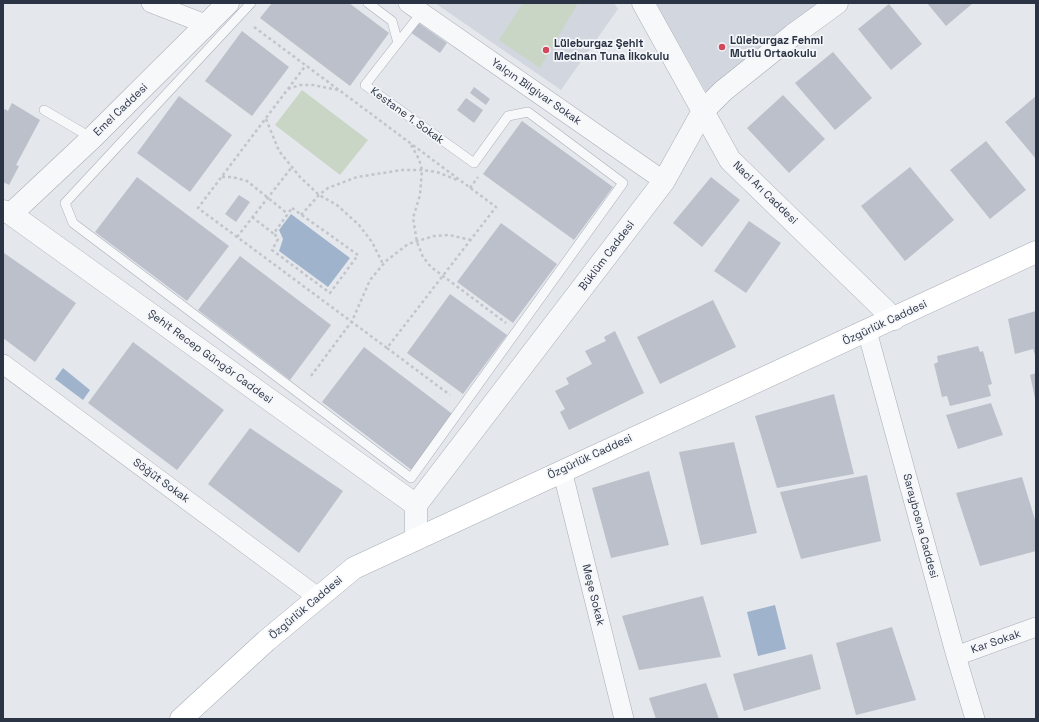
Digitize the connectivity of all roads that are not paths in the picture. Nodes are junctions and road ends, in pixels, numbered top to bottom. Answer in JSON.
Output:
{"nodes":[{"id":1,"x":152,"y":3,"type":"edge"},
{"id":2,"x":228,"y":3,"type":"edge"},
{"id":3,"x":251,"y":3,"type":"edge"},
{"id":4,"x":368,"y":3,"type":"edge"},
{"id":5,"x":643,"y":3,"type":"edge"},
{"id":6,"x":837,"y":3,"type":"edge"},
{"id":7,"x":415,"y":8,"type":"edge"},
{"id":8,"x":208,"y":25,"type":"junction"},
{"id":9,"x":398,"y":43,"type":"junction"},
{"id":10,"x":44,"y":110,"type":"dead end"},
{"id":11,"x":703,"y":111,"type":"junction"},
{"id":12,"x":92,"y":138,"type":"junction"},
{"id":13,"x":664,"y":181,"type":"junction"},
{"id":14,"x":6,"y":215,"type":"edge"},
{"id":15,"x":1036,"y":252,"type":"edge"},
{"id":16,"x":894,"y":319,"type":"junction"},
{"id":17,"x":867,"y":332,"type":"junction"},
{"id":18,"x":3,"y":364,"type":"edge"},
{"id":19,"x":562,"y":470,"type":"junction"},
{"id":20,"x":416,"y":505,"type":"junction"},
{"id":21,"x":416,"y":538,"type":"junction"},
{"id":22,"x":319,"y":598,"type":"junction"},
{"id":23,"x":1036,"y":628,"type":"edge"},
{"id":24,"x":956,"y":656,"type":"junction"},
{"id":25,"x":181,"y":719,"type":"edge"},
{"id":26,"x":624,"y":719,"type":"edge"},
{"id":27,"x":975,"y":719,"type":"edge"}],
"edges":[{"from":1,"to":8,"type":"street"},
{"from":2,"to":8,"type":"street","name":"Emel Caddesi"},
{"from":3,"to":9,"type":"lane","name":"Kestane 1. Sokak"},
{"from":4,"to":9,"type":"lane"},
{"from":5,"to":11,"type":"street","name":"Naci Arı Caddesi"},
{"from":6,"to":11,"type":"street","name":"Büklüm Caddesi"},
{"from":7,"to":9,"type":"lane"},
{"from":7,"to":13,"type":"street","name":"Yalçın Bilgivar Sokak"},
{"from":8,"to":12,"type":"street","name":"Emel Caddesi"},
{"from":10,"to":12,"type":"lane"},
{"from":11,"to":13,"type":"street","name":"Büklüm Caddesi"},
{"from":11,"to":16,"type":"street","name":"Naci Arı Caddesi"},
{"from":12,"to":14,"type":"street","name":"Emel Caddesi"},
{"from":13,"to":20,"type":"street","name":"Büklüm Caddesi"},
{"from":14,"to":20,"type":"street","name":"Şehit Recep Güngör Caddesi"},
{"from":15,"to":16,"type":"main road","name":"Özgürlük Caddesi"},
{"from":16,"to":17,"type":"main road","name":"Özgürlük Caddesi"},
{"from":17,"to":19,"type":"main road","name":"Özgürlük Caddesi"},
{"from":17,"to":24,"type":"street","name":"Saraybosna Caddesi"},
{"from":18,"to":22,"type":"street","name":"Söğüt Sokak"},
{"from":19,"to":21,"type":"main road","name":"Özgürlük Caddesi"},
{"from":19,"to":26,"type":"street","name":"Meşe Sokak"},
{"from":20,"to":21,"type":"street"},
{"from":21,"to":22,"type":"main road","name":"Özgürlük Caddesi"},
{"from":22,"to":25,"type":"main road","name":"Özgürlük Caddesi"},
{"from":23,"to":24,"type":"street","name":"Kar Sokak"},
{"from":24,"to":27,"type":"street","name":"Saraybosna Caddesi"}]}
